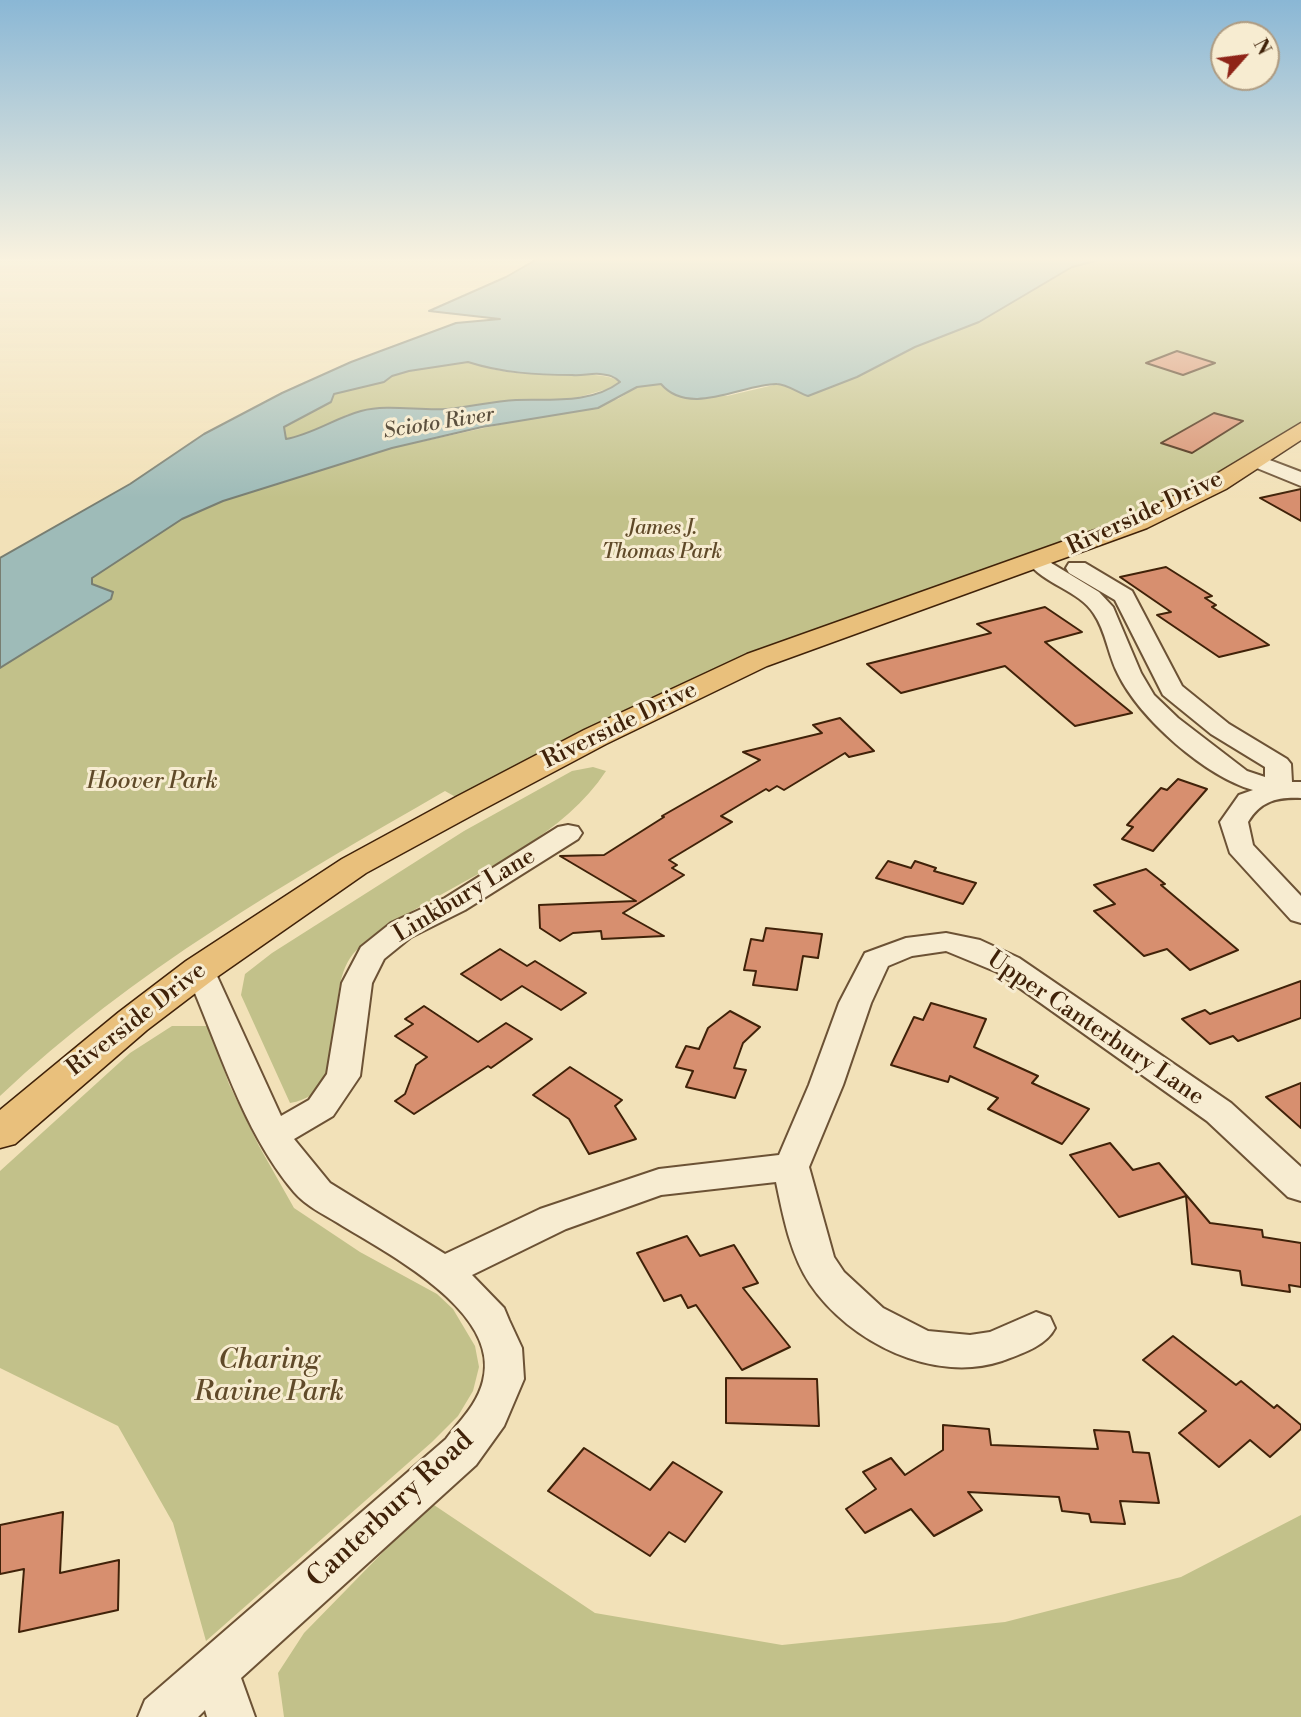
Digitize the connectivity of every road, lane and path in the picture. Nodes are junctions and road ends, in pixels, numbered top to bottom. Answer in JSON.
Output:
{"nodes":[{"id":1,"x":1301,"y":430,"type":"edge"},
{"id":2,"x":1254,"y":460,"type":"junction"},
{"id":3,"x":1301,"y":480,"type":"edge"},
{"id":4,"x":1038,"y":561,"type":"junction"},
{"id":5,"x":1290,"y":790,"type":"edge"},
{"id":6,"x":569,"y":833,"type":"dead end"},
{"id":7,"x":1301,"y":914,"type":"edge"},
{"id":8,"x":200,"y":970,"type":"junction"},
{"id":9,"x":0,"y":1133,"type":"edge"},
{"id":10,"x":273,"y":1136,"type":"junction"},
{"id":11,"x":791,"y":1167,"type":"junction"},
{"id":12,"x":1301,"y":1188,"type":"edge"},
{"id":13,"x":444,"y":1272,"type":"junction"},
{"id":14,"x":1036,"y":1328,"type":"dead end"},
{"id":15,"x":215,"y":1672,"type":"junction"},
{"id":16,"x":162,"y":1717,"type":"edge"},
{"id":17,"x":231,"y":1717,"type":"edge"}],
"edges":[{"from":1,"to":2,"type":"main road","name":"Riverside Drive"},
{"from":2,"to":3,"type":"street"},
{"from":2,"to":4,"type":"main road","name":"Riverside Drive"},
{"from":4,"to":5,"type":"street"},
{"from":4,"to":8,"type":"main road","name":"Riverside Drive"},
{"from":5,"to":7,"type":"street"},
{"from":6,"to":10,"type":"street","name":"Linkbury Lane"},
{"from":8,"to":9,"type":"main road","name":"Riverside Drive"},
{"from":8,"to":10,"type":"street","name":"Canterbury Road"},
{"from":10,"to":13,"type":"street","name":"Canterbury Road"},
{"from":11,"to":12,"type":"street","name":"Upper Canterbury Lane"},
{"from":11,"to":13,"type":"street"},
{"from":11,"to":14,"type":"street"},
{"from":13,"to":15,"type":"street","name":"Canterbury Road"},
{"from":15,"to":16,"type":"street","name":"Canterbury Road"},
{"from":15,"to":17,"type":"street"}]}
